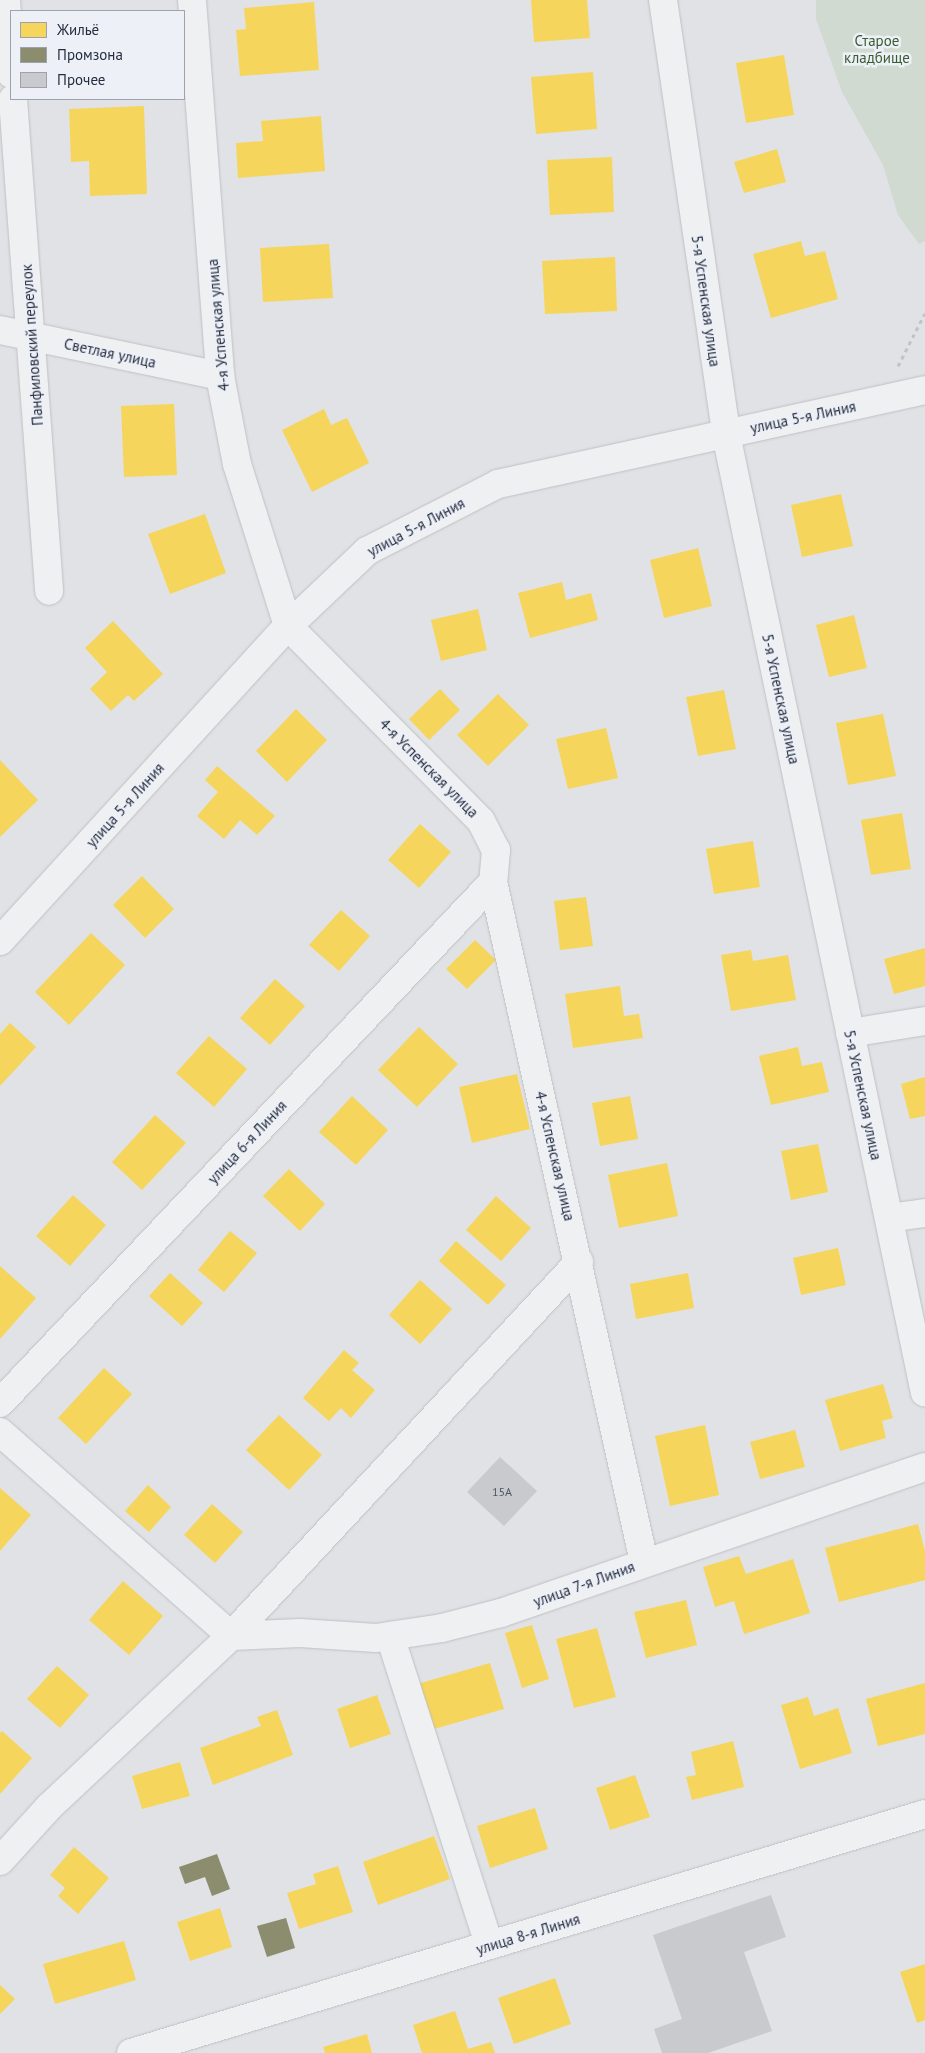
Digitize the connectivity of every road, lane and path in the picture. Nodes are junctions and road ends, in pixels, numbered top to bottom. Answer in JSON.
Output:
{"nodes":[{"id":1,"x":6,"y":0,"type":"edge"},
{"id":2,"x":192,"y":0,"type":"edge"},
{"id":3,"x":663,"y":0,"type":"edge"},
{"id":4,"x":10,"y":59,"type":"edge"},
{"id":5,"x":13,"y":100,"type":"edge"},
{"id":6,"x":0,"y":330,"type":"edge"},
{"id":7,"x":31,"y":337,"type":"junction"},
{"id":8,"x":220,"y":376,"type":"junction"},
{"id":9,"x":925,"y":390,"type":"edge"},
{"id":10,"x":726,"y":434,"type":"junction"},
{"id":11,"x":50,"y":591,"type":"dead end"},
{"id":12,"x":288,"y":626,"type":"junction"},
{"id":13,"x":493,"y":882,"type":"junction"},
{"id":14,"x":0,"y":941,"type":"edge"},
{"id":15,"x":925,"y":1021,"type":"edge"},
{"id":16,"x":850,"y":1033,"type":"junction"},
{"id":17,"x":925,"y":1213,"type":"edge"},
{"id":18,"x":889,"y":1218,"type":"junction"},
{"id":19,"x":578,"y":1262,"type":"junction"},
{"id":20,"x":925,"y":1393,"type":"edge"},
{"id":21,"x":0,"y":1402,"type":"edge"},
{"id":22,"x":0,"y":1432,"type":"edge"},
{"id":23,"x":925,"y":1467,"type":"edge"},
{"id":24,"x":644,"y":1562,"type":"junction"},
{"id":25,"x":231,"y":1636,"type":"junction"},
{"id":26,"x":390,"y":1636,"type":"junction"},
{"id":27,"x":925,"y":1814,"type":"edge"},
{"id":28,"x":0,"y":1861,"type":"edge"},
{"id":29,"x":490,"y":1945,"type":"junction"},
{"id":30,"x":131,"y":2053,"type":"edge"}],
"edges":[{"from":1,"to":4,"type":"street"},
{"from":2,"to":8,"type":"street","name":"4-я Успенская улица"},
{"from":3,"to":10,"type":"street","name":"5-я Успенская улица"},
{"from":5,"to":7,"type":"street","name":"Панфиловский переулок"},
{"from":6,"to":7,"type":"street","name":"Светлая улица"},
{"from":7,"to":8,"type":"street","name":"Светлая улица"},
{"from":7,"to":11,"type":"street","name":"Панфиловский переулок"},
{"from":8,"to":12,"type":"street","name":"4-я Успенская улица"},
{"from":9,"to":10,"type":"street","name":"улица 5-я Линия"},
{"from":10,"to":12,"type":"street","name":"улица 5-я Линия"},
{"from":10,"to":16,"type":"street","name":"5-я Успенская улица"},
{"from":12,"to":13,"type":"street","name":"4-я Успенская улица"},
{"from":12,"to":14,"type":"street","name":"улица 5-я Линия"},
{"from":13,"to":19,"type":"street","name":"4-я Успенская улица"},
{"from":13,"to":21,"type":"street","name":"улица 6-я Линия"},
{"from":15,"to":16,"type":"street"},
{"from":16,"to":18,"type":"street","name":"5-я Успенская улица"},
{"from":17,"to":18,"type":"street"},
{"from":18,"to":20,"type":"street","name":"5-я Успенская улица"},
{"from":19,"to":24,"type":"street","name":"4-я Успенская улица"},
{"from":19,"to":25,"type":"street"},
{"from":22,"to":25,"type":"street"},
{"from":23,"to":24,"type":"street","name":"улица 7-я Линия"},
{"from":24,"to":26,"type":"street","name":"улица 7-я Линия"},
{"from":25,"to":26,"type":"street","name":"улица 7-я Линия"},
{"from":25,"to":28,"type":"street"},
{"from":26,"to":29,"type":"street"},
{"from":27,"to":29,"type":"street","name":"улица 8-я Линия"},
{"from":29,"to":30,"type":"street","name":"улица 8-я Линия"}]}
